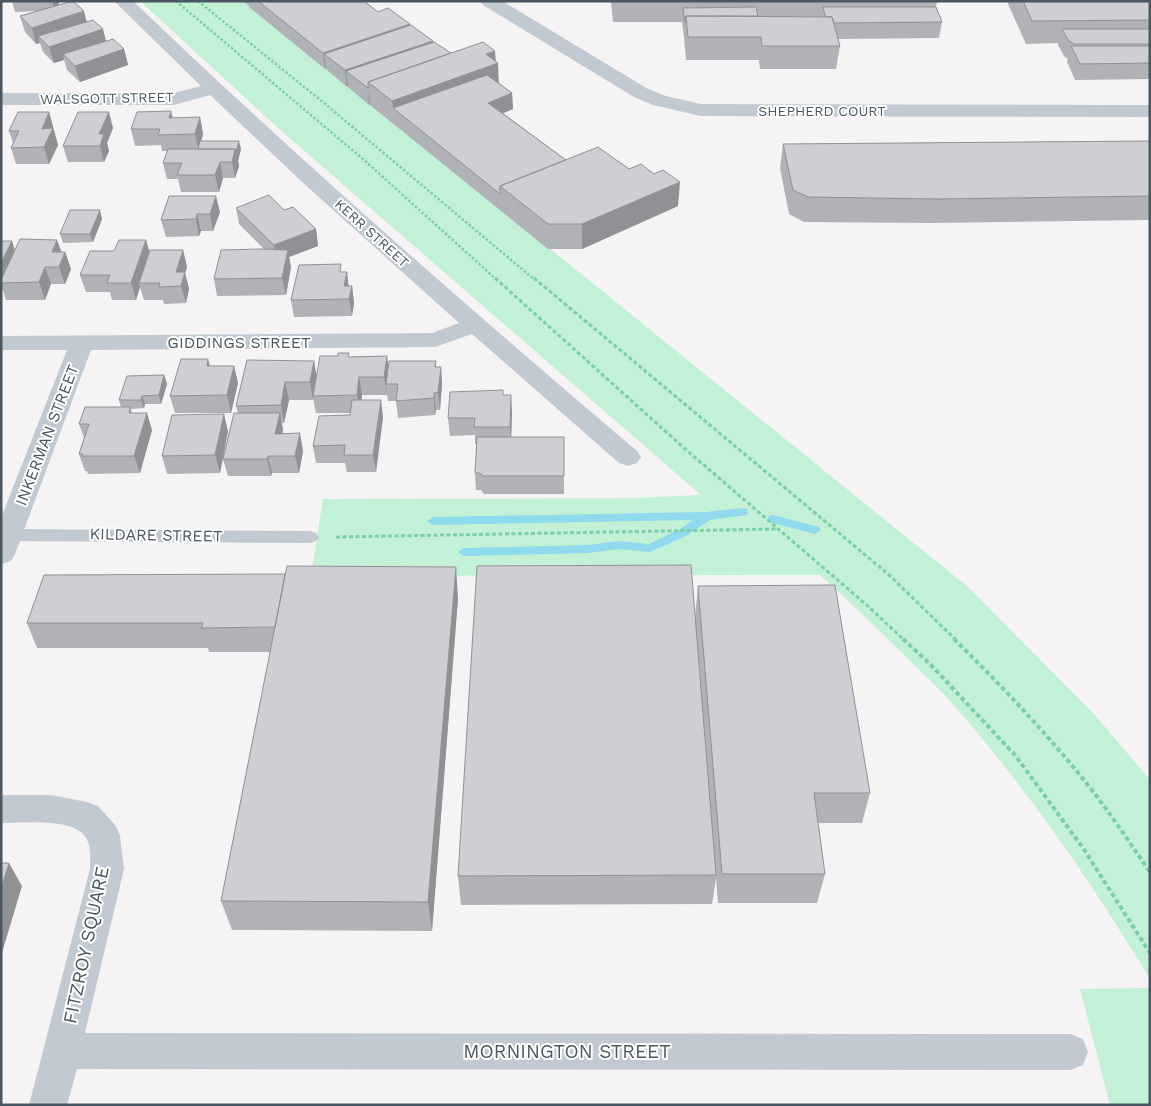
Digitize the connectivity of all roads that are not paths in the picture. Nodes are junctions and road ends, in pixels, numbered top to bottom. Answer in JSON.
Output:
{"nodes":[{"id":1,"x":123,"y":1,"type":"edge"},
{"id":2,"x":489,"y":1,"type":"edge"},
{"id":3,"x":515,"y":9,"type":"edge"},
{"id":4,"x":212,"y":89,"type":"junction"},
{"id":5,"x":1,"y":100,"type":"edge"},
{"id":6,"x":1150,"y":111,"type":"edge"},
{"id":7,"x":474,"y":325,"type":"junction"},
{"id":8,"x":1,"y":343,"type":"edge"},
{"id":9,"x":82,"y":343,"type":"junction"},
{"id":10,"x":628,"y":457,"type":"dead end"},
{"id":11,"x":310,"y":537,"type":"road end"},
{"id":12,"x":4,"y":541,"type":"edge"},
{"id":13,"x":1,"y":809,"type":"edge"},
{"id":14,"x":63,"y":1051,"type":"junction"},
{"id":15,"x":1070,"y":1052,"type":"dead end"},
{"id":16,"x":48,"y":1105,"type":"edge"}],
"edges":[{"from":1,"to":4,"type":"street","name":"KERR STREET"},
{"from":2,"to":3,"type":"street","name":"SHEPHERD COURT"},
{"from":3,"to":6,"type":"street","name":"SHEPHERD COURT"},
{"from":4,"to":5,"type":"street","name":"WALSGOTT STREET"},
{"from":4,"to":7,"type":"street","name":"KERR STREET"},
{"from":7,"to":9,"type":"street","name":"GIDDINGS STREET"},
{"from":7,"to":10,"type":"street","name":"KERR STREET"},
{"from":8,"to":9,"type":"street","name":"GIDDINGS STREET"},
{"from":9,"to":12,"type":"street","name":"INKERMAN STREET"},
{"from":11,"to":12,"type":"lane","name":"KILDARE STREET"},
{"from":13,"to":14,"type":"street","name":"FITZROY SQUARE"},
{"from":14,"to":15,"type":"street","name":"MORNINGTON STREET"},
{"from":14,"to":16,"type":"street","name":"FITZROY SQUARE"}]}
